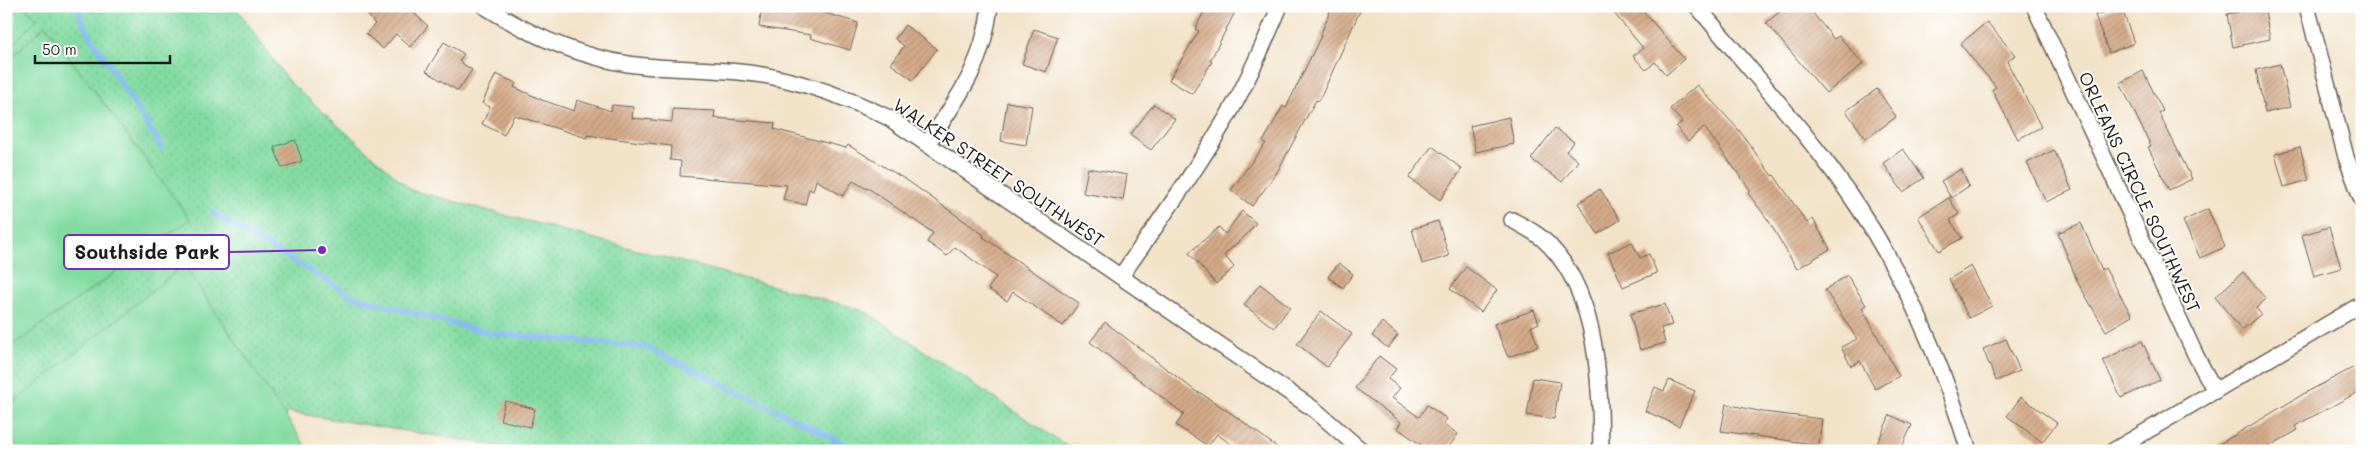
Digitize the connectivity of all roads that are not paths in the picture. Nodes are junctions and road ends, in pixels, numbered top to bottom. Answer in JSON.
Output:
{"nodes":[{"id":1,"x":484,"y":6,"type":"edge"},
{"id":2,"x":990,"y":6,"type":"edge"},
{"id":3,"x":1280,"y":6,"type":"edge"},
{"id":4,"x":1697,"y":6,"type":"edge"},
{"id":5,"x":2034,"y":6,"type":"edge"},
{"id":6,"x":2307,"y":6,"type":"edge"},
{"id":7,"x":928,"y":143,"type":"junction"},
{"id":8,"x":2362,"y":200,"type":"edge"},
{"id":9,"x":1512,"y":220,"type":"dead end"},
{"id":10,"x":1121,"y":276,"type":"junction"},
{"id":11,"x":2362,"y":304,"type":"edge"},
{"id":12,"x":2215,"y":392,"type":"junction"},
{"id":13,"x":1362,"y":451,"type":"edge"},
{"id":14,"x":1601,"y":451,"type":"edge"},
{"id":15,"x":1969,"y":451,"type":"edge"},
{"id":16,"x":2113,"y":451,"type":"edge"}],
"edges":[{"from":1,"to":7,"type":"street","name":"WALKER STREET SOUTHWEST"},
{"from":2,"to":7,"type":"street"},
{"from":3,"to":10,"type":"street"},
{"from":4,"to":15,"type":"street"},
{"from":5,"to":12,"type":"street","name":"ORLEANS CIRCLE SOUTHWEST"},
{"from":6,"to":8,"type":"street"},
{"from":7,"to":10,"type":"street","name":"WALKER STREET SOUTHWEST"},
{"from":9,"to":14,"type":"street"},
{"from":10,"to":13,"type":"street","name":"WALKER STREET SOUTHWEST"},
{"from":11,"to":12,"type":"street"},
{"from":12,"to":16,"type":"street"}]}
